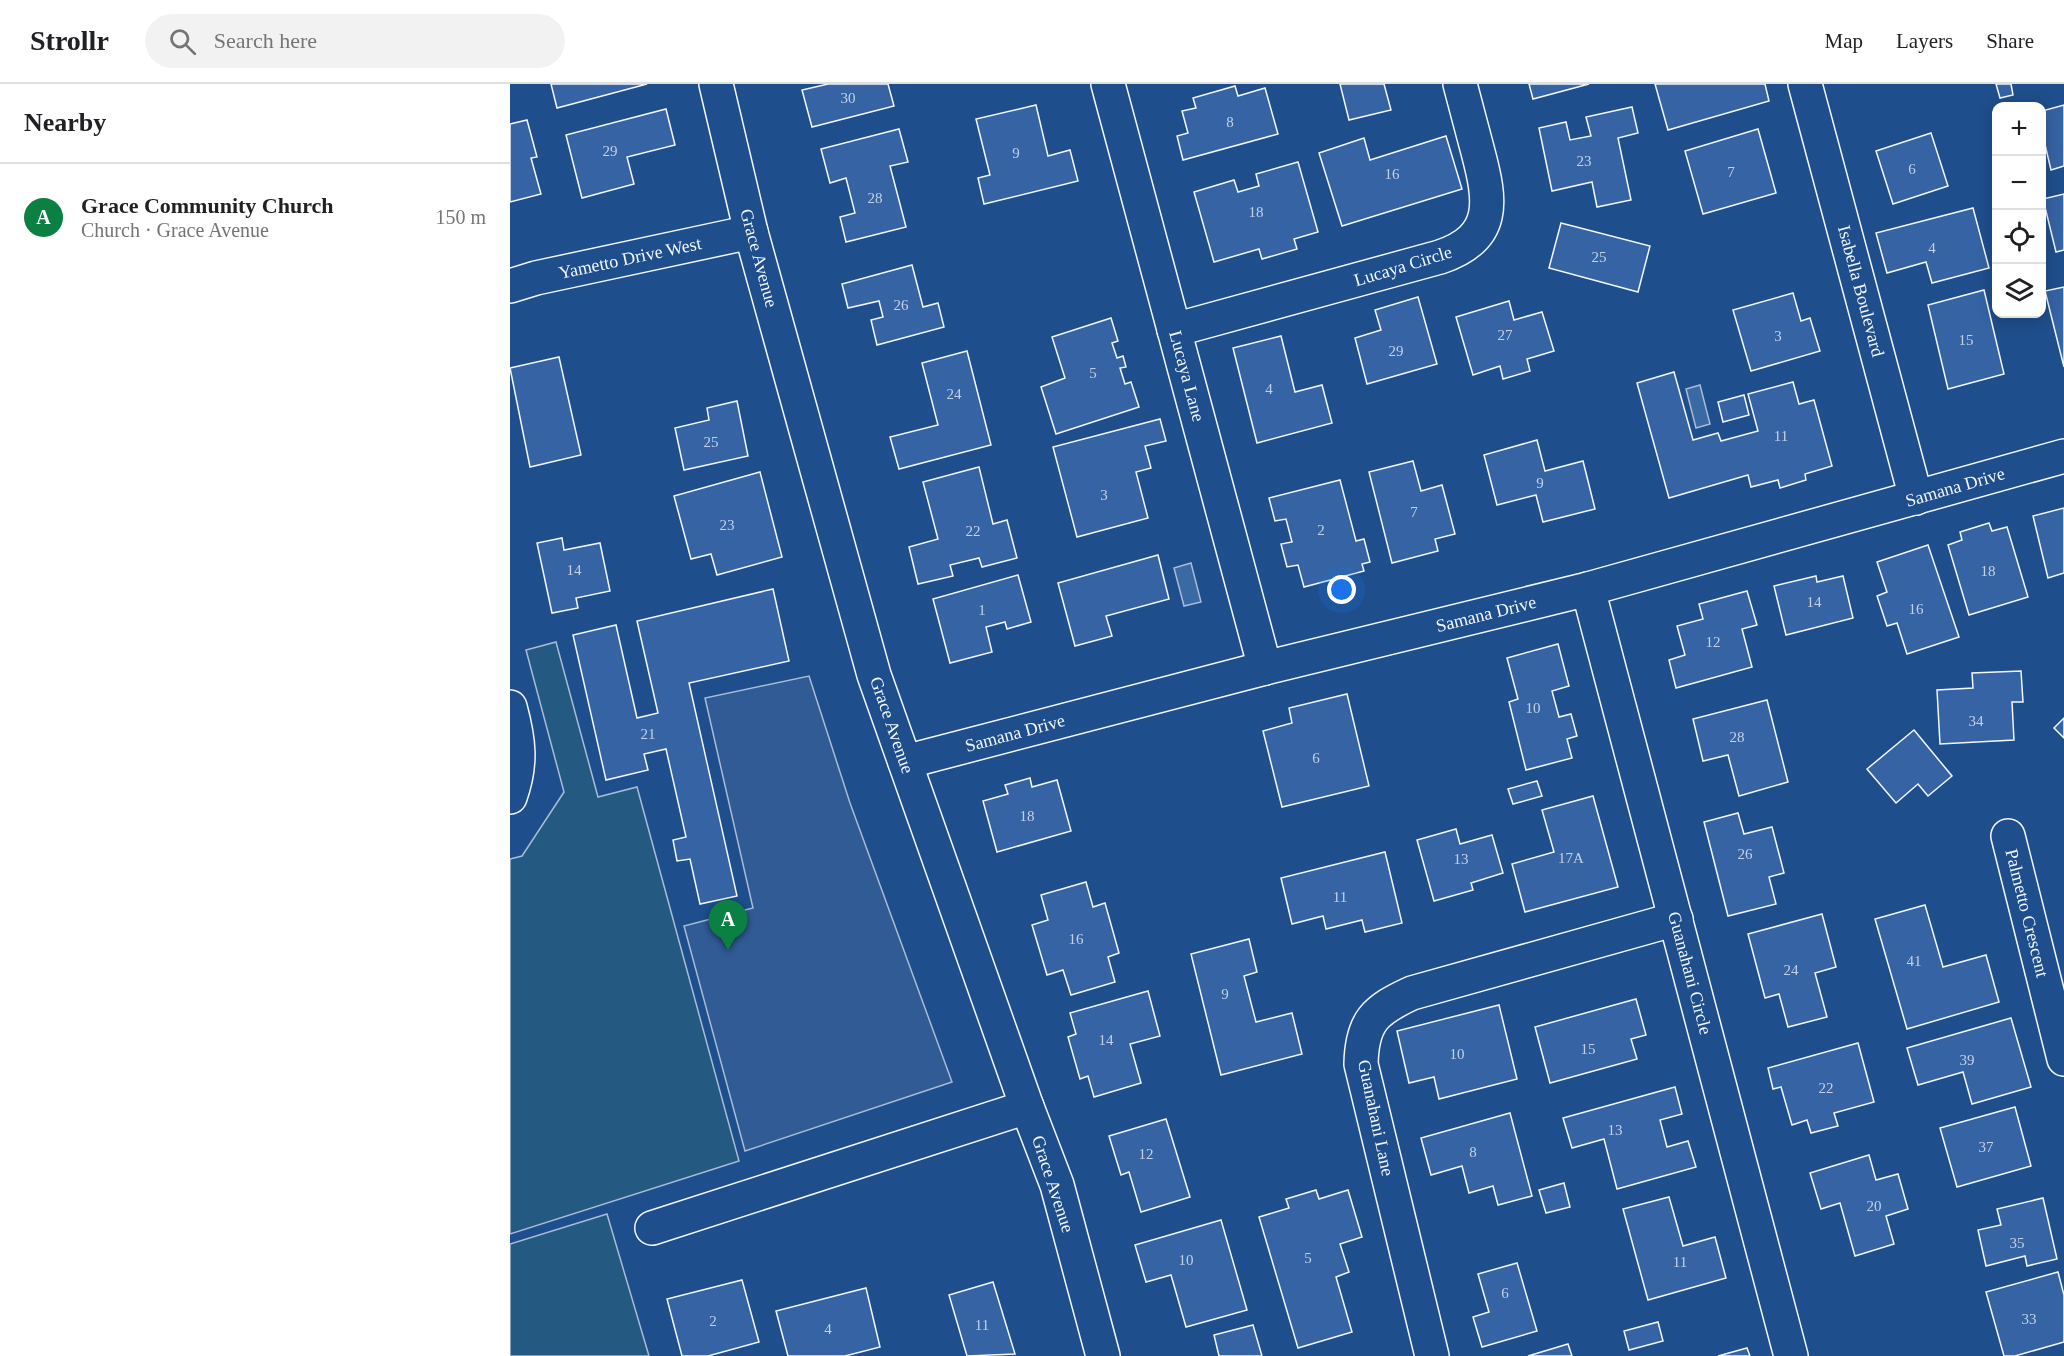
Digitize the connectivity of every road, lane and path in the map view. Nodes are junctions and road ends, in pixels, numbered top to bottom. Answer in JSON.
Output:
{"nodes":[{"id":1,"x":716,"y":84,"type":"edge"},
{"id":2,"x":1108,"y":84,"type":"edge"},
{"id":3,"x":1460,"y":84,"type":"edge"},
{"id":4,"x":1805,"y":84,"type":"edge"},
{"id":5,"x":751,"y":232,"type":"junction"},
{"id":6,"x":510,"y":286,"type":"edge"},
{"id":7,"x":1174,"y":330,"type":"junction"},
{"id":8,"x":2064,"y":456,"type":"edge"},
{"id":9,"x":1916,"y":498,"type":"junction"},
{"id":10,"x":1588,"y":589,"type":"junction"},
{"id":11,"x":1265,"y":668,"type":"junction"},
{"id":12,"x":510,"y":706,"type":"edge"},
{"id":13,"x":905,"y":762,"type":"junction"},
{"id":14,"x":510,"y":797,"type":"edge"},
{"id":15,"x":2008,"y":836,"type":"dead end"},
{"id":16,"x":1676,"y":919,"type":"junction"},
{"id":17,"x":2064,"y":1059,"type":"edge"},
{"id":18,"x":1027,"y":1107,"type":"junction"},
{"id":19,"x":652,"y":1228,"type":"dead end"},
{"id":20,"x":1103,"y":1356,"type":"edge"},
{"id":21,"x":1432,"y":1356,"type":"edge"},
{"id":22,"x":1791,"y":1356,"type":"edge"}],
"edges":[{"from":1,"to":5,"type":"street","name":"Grace Avenue"},
{"from":2,"to":7,"type":"street","name":"Lucaya Lane"},
{"from":3,"to":7,"type":"street","name":"Lucaya Circle"},
{"from":4,"to":9,"type":"street","name":"Isabella Boulevard"},
{"from":5,"to":6,"type":"street","name":"Yametto Drive West"},
{"from":5,"to":13,"type":"street","name":"Grace Avenue"},
{"from":7,"to":11,"type":"street","name":"Lucaya Lane"},
{"from":8,"to":9,"type":"street","name":"Samana Drive"},
{"from":9,"to":10,"type":"street","name":"Samana Drive"},
{"from":10,"to":11,"type":"street","name":"Samana Drive"},
{"from":10,"to":16,"type":"street","name":"Guanahani Circle"},
{"from":11,"to":13,"type":"street","name":"Samana Drive"},
{"from":12,"to":14,"type":"street"},
{"from":13,"to":18,"type":"street","name":"Grace Avenue"},
{"from":15,"to":17,"type":"street","name":"Palmetto Crescent"},
{"from":16,"to":21,"type":"street","name":"Guanahani Lane"},
{"from":16,"to":22,"type":"street","name":"Guanahani Circle"},
{"from":18,"to":19,"type":"street"},
{"from":18,"to":20,"type":"street","name":"Grace Avenue"}]}
